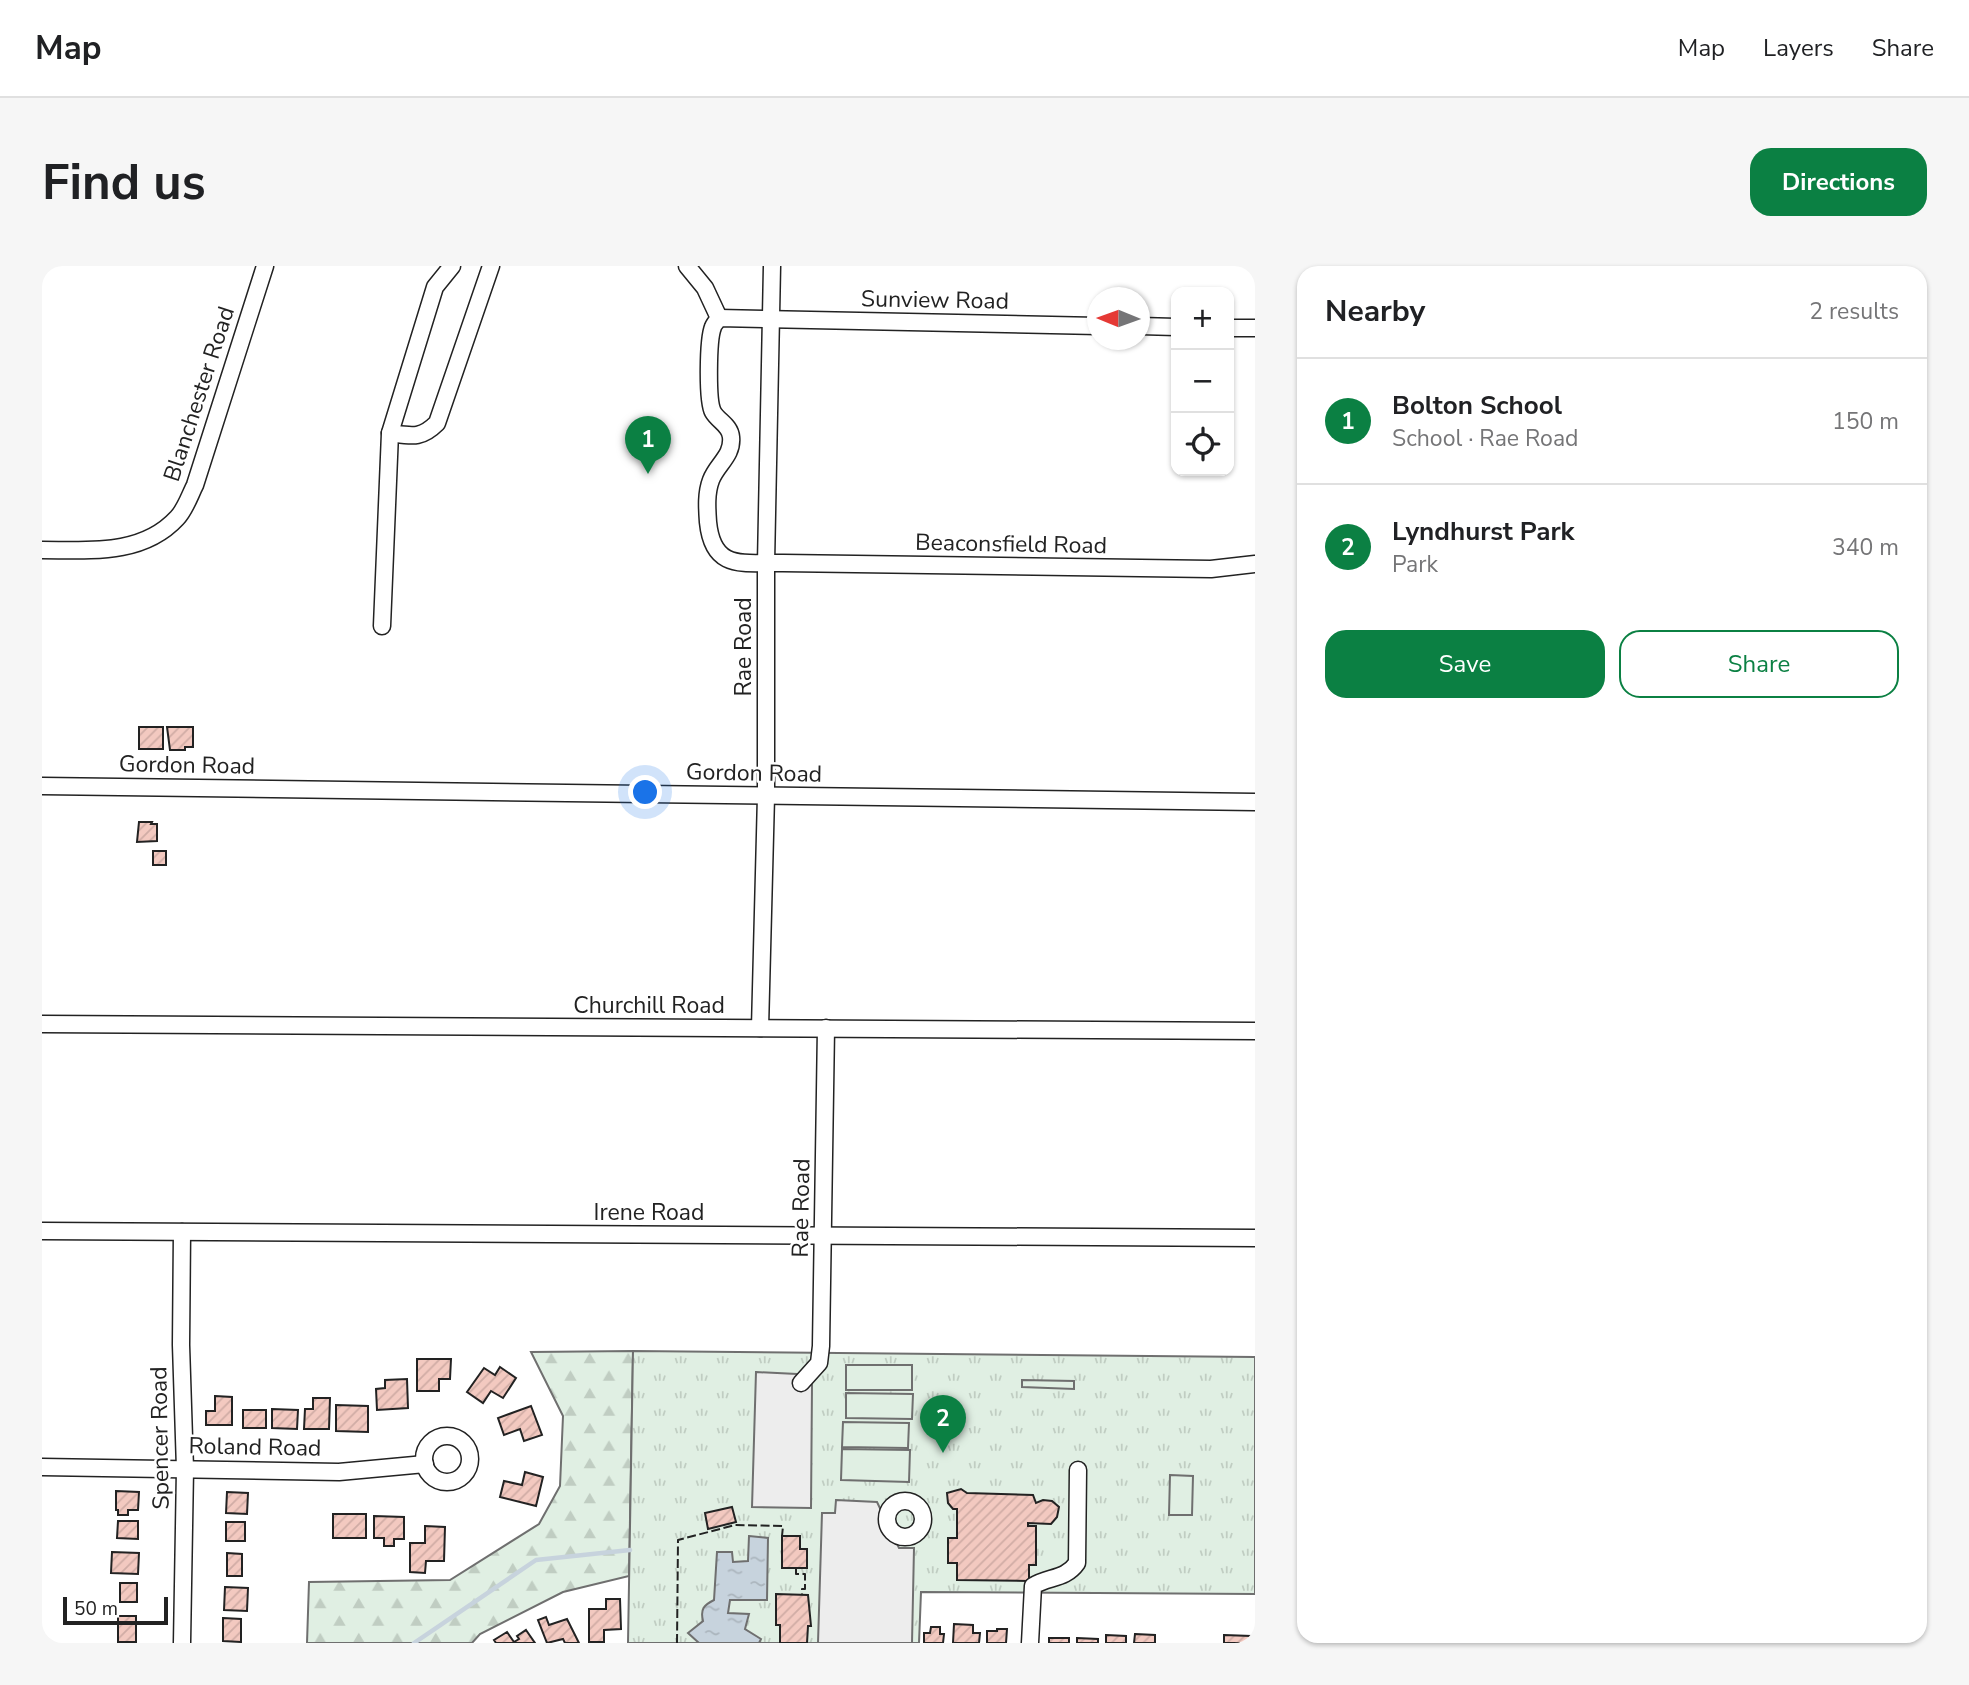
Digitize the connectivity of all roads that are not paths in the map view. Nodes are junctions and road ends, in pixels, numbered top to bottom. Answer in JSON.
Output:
{"nodes":[{"id":1,"x":265,"y":266,"type":"edge"},
{"id":2,"x":452,"y":266,"type":"edge"},
{"id":3,"x":491,"y":266,"type":"edge"},
{"id":4,"x":687,"y":266,"type":"edge"},
{"id":5,"x":772,"y":266,"type":"edge"},
{"id":6,"x":719,"y":318,"type":"junction"},
{"id":7,"x":772,"y":321,"type":"junction"},
{"id":8,"x":1087,"y":326,"type":"edge"},
{"id":9,"x":1150,"y":327,"type":"edge"},
{"id":10,"x":1171,"y":327,"type":"edge"},
{"id":11,"x":1234,"y":328,"type":"edge"},
{"id":12,"x":1255,"y":328,"type":"edge"},
{"id":13,"x":390,"y":433,"type":"junction"},
{"id":14,"x":42,"y":550,"type":"edge"},
{"id":15,"x":766,"y":563,"type":"junction"},
{"id":16,"x":1255,"y":564,"type":"edge"},
{"id":17,"x":382,"y":626,"type":"dead end"},
{"id":18,"x":42,"y":786,"type":"edge"},
{"id":19,"x":766,"y":796,"type":"junction"},
{"id":20,"x":1255,"y":802,"type":"edge"},
{"id":21,"x":42,"y":1024,"type":"edge"},
{"id":22,"x":760,"y":1028,"type":"junction"},
{"id":23,"x":826,"y":1028,"type":"junction"},
{"id":24,"x":1255,"y":1031,"type":"edge"},
{"id":25,"x":42,"y":1231,"type":"edge"},
{"id":26,"x":182,"y":1232,"type":"junction"},
{"id":27,"x":823,"y":1236,"type":"junction"},
{"id":28,"x":1255,"y":1238,"type":"edge"},
{"id":29,"x":801,"y":1383,"type":"dead end"},
{"id":30,"x":425,"y":1464,"type":"dead end"},
{"id":31,"x":42,"y":1467,"type":"edge"},
{"id":32,"x":186,"y":1469,"type":"junction"},
{"id":33,"x":1078,"y":1470,"type":"dead end"},
{"id":34,"x":182,"y":1643,"type":"edge"},
{"id":35,"x":1030,"y":1643,"type":"edge"}],
"edges":[{"from":1,"to":14,"type":"street","name":"Blanchester Road"},
{"from":2,"to":13,"type":"street"},
{"from":3,"to":13,"type":"street"},
{"from":4,"to":6,"type":"street"},
{"from":5,"to":7,"type":"street","name":"Rae Road"},
{"from":6,"to":7,"type":"street","name":"Sunview Road"},
{"from":6,"to":15,"type":"street","name":"Beaconsfield Road"},
{"from":7,"to":8,"type":"street","name":"Sunview Road"},
{"from":7,"to":15,"type":"street","name":"Rae Road"},
{"from":9,"to":10,"type":"street"},
{"from":11,"to":12,"type":"street"},
{"from":13,"to":17,"type":"street"},
{"from":15,"to":16,"type":"street","name":"Beaconsfield Road"},
{"from":15,"to":19,"type":"street","name":"Rae Road"},
{"from":18,"to":19,"type":"street","name":"Gordon Road"},
{"from":19,"to":20,"type":"street","name":"Gordon Road"},
{"from":19,"to":22,"type":"street","name":"Rae Road"},
{"from":21,"to":22,"type":"street","name":"Churchill Road"},
{"from":22,"to":23,"type":"street","name":"Churchill Road"},
{"from":23,"to":24,"type":"street","name":"Churchill Road"},
{"from":23,"to":27,"type":"street","name":"Rae Road"},
{"from":25,"to":26,"type":"street","name":"Irene Road"},
{"from":26,"to":27,"type":"street","name":"Irene Road"},
{"from":26,"to":32,"type":"street","name":"Spencer Road"},
{"from":27,"to":28,"type":"street","name":"Irene Road"},
{"from":27,"to":29,"type":"street","name":"Rae Road"},
{"from":30,"to":32,"type":"street","name":"Roland Road"},
{"from":31,"to":32,"type":"street","name":"Roland Road"},
{"from":32,"to":34,"type":"street","name":"Spencer Road"},
{"from":33,"to":35,"type":"street"}]}
